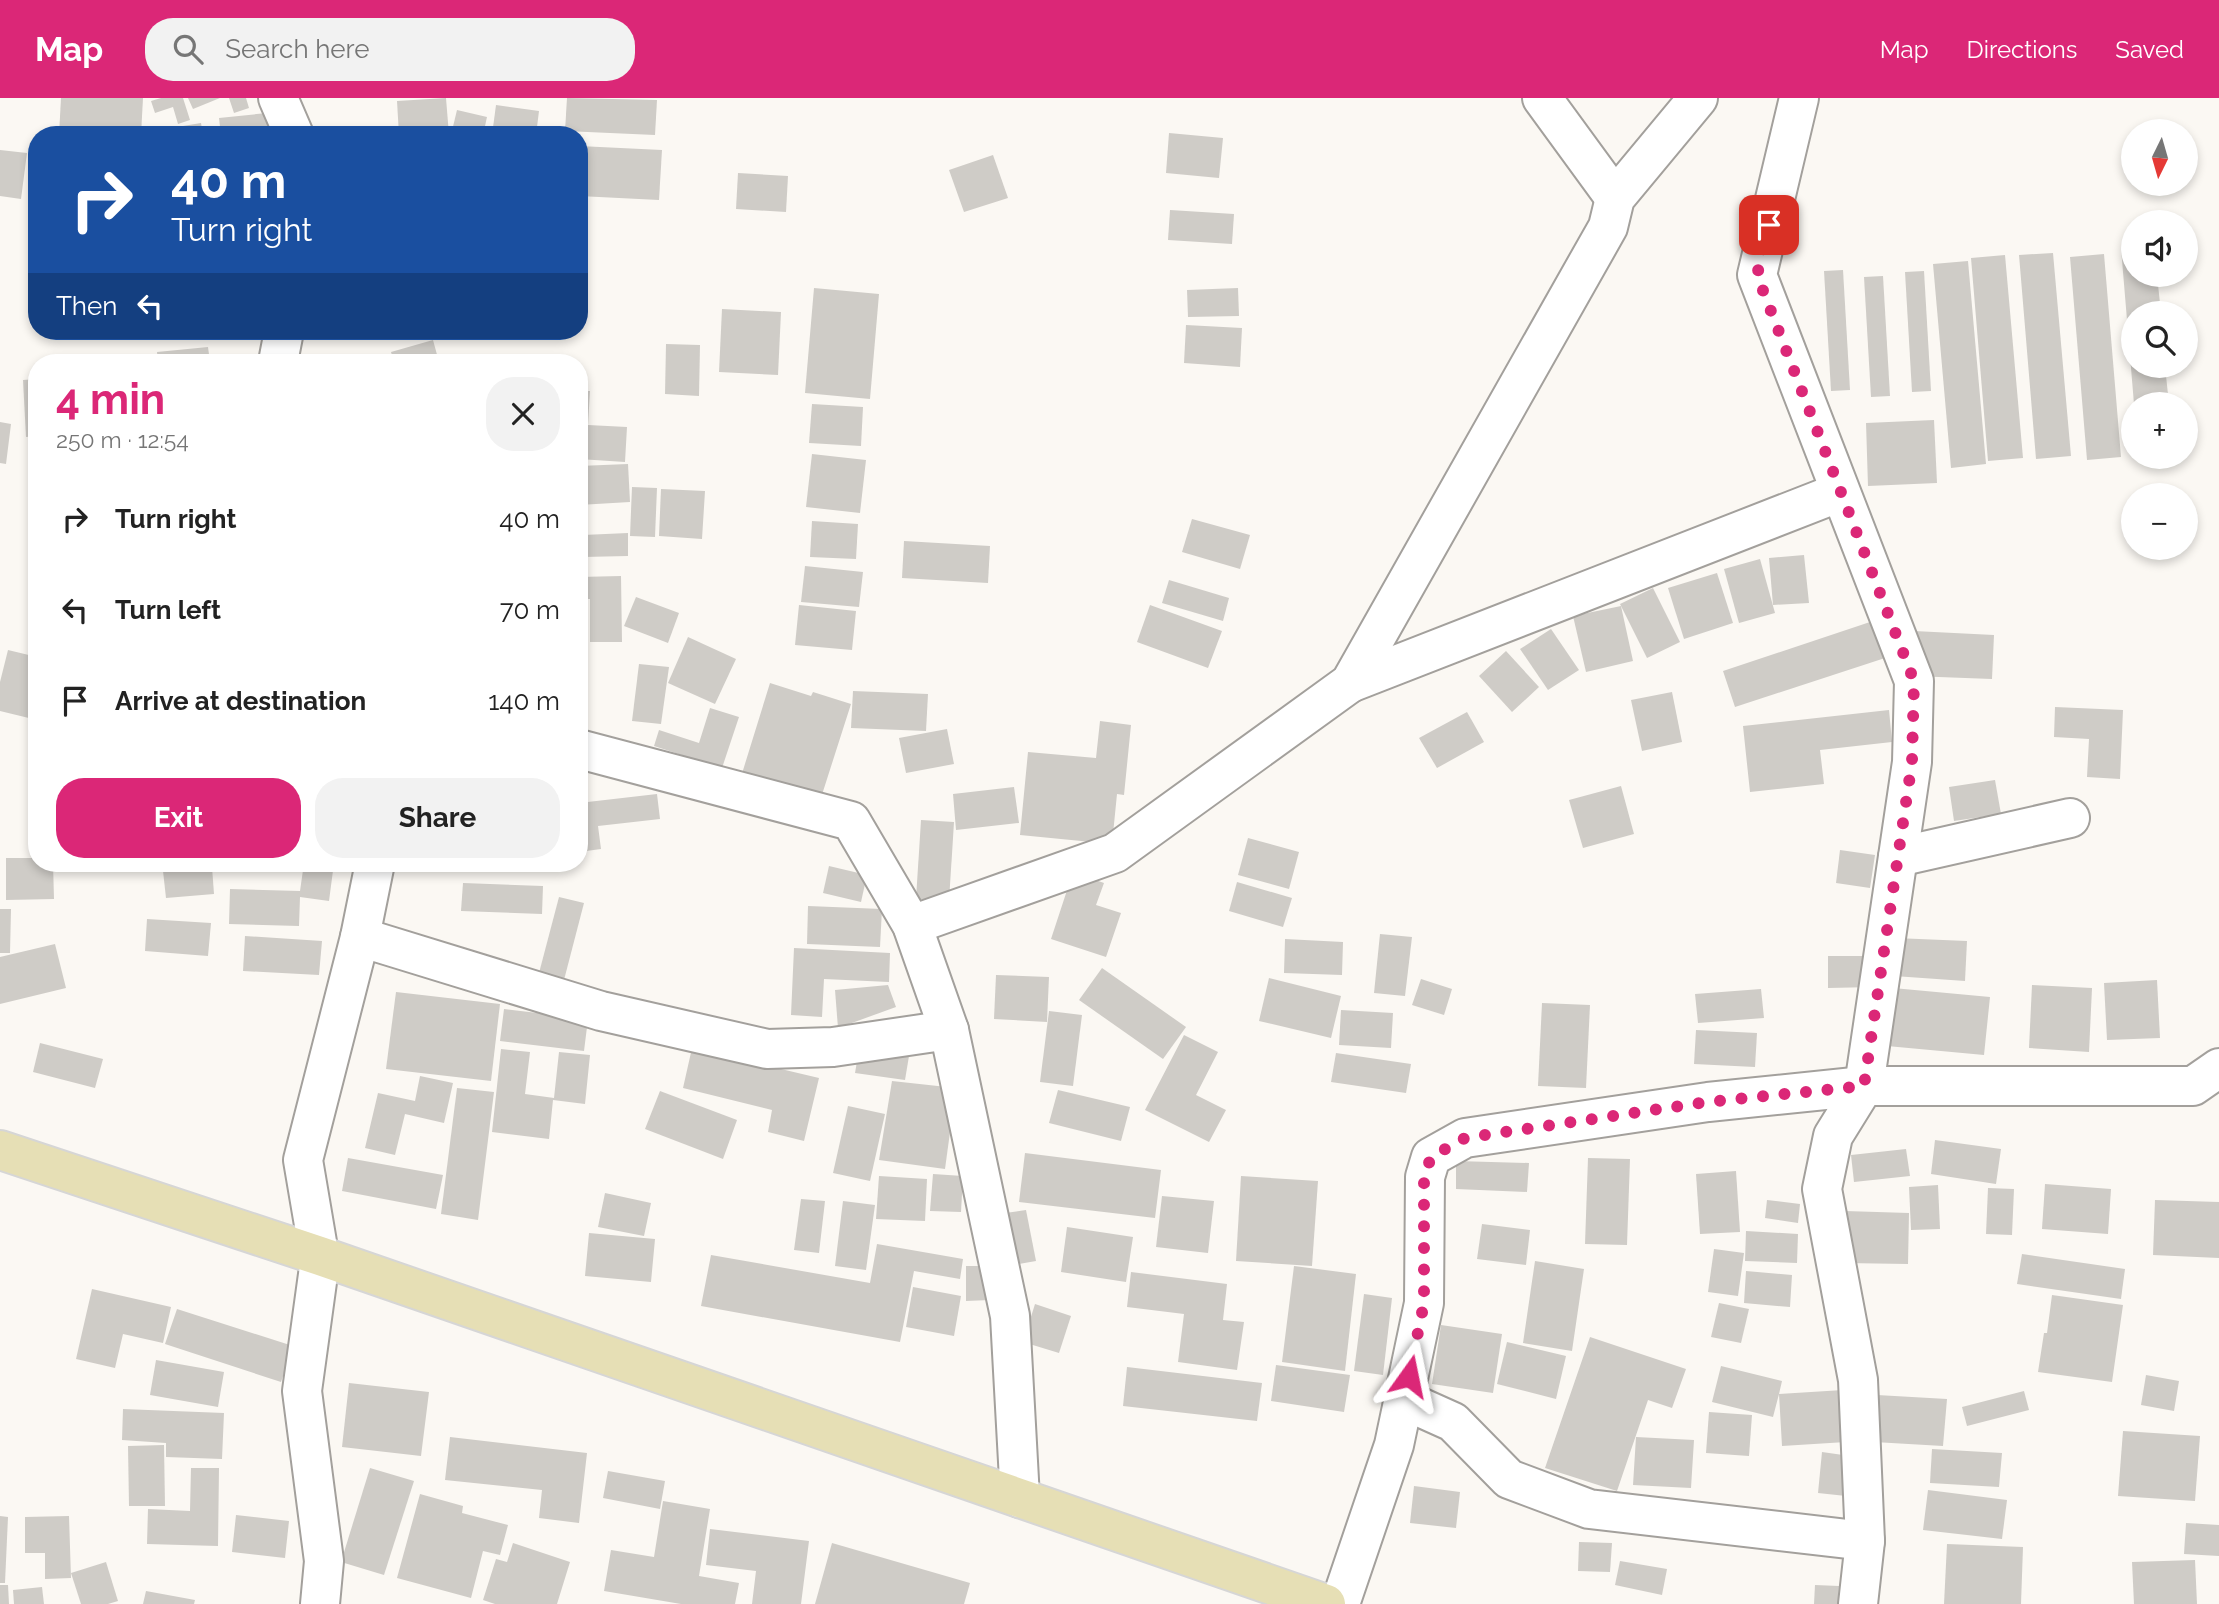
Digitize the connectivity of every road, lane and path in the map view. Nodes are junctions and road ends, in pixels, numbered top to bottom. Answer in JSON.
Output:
{"nodes":[{"id":1,"x":278,"y":98,"type":"edge"},
{"id":2,"x":1542,"y":98,"type":"edge"},
{"id":3,"x":1698,"y":98,"type":"edge"},
{"id":4,"x":1799,"y":98,"type":"edge"},
{"id":5,"x":290,"y":126,"type":"edge"},
{"id":6,"x":1615,"y":198,"type":"junction"},
{"id":7,"x":1840,"y":492,"type":"junction"},
{"id":8,"x":1350,"y":683,"type":"junction"},
{"id":9,"x":588,"y":751,"type":"edge"},
{"id":10,"x":2070,"y":818,"type":"dead end"},
{"id":11,"x":1898,"y":857,"type":"junction"},
{"id":12,"x":373,"y":872,"type":"edge"},
{"id":13,"x":912,"y":925,"type":"junction"},
{"id":14,"x":360,"y":937,"type":"junction"},
{"id":15,"x":949,"y":1030,"type":"junction"},
{"id":16,"x":2219,"y":1068,"type":"edge"},
{"id":17,"x":1864,"y":1086,"type":"junction"},
{"id":18,"x":0,"y":1150,"type":"edge"},
{"id":19,"x":320,"y":1256,"type":"junction"},
{"id":20,"x":1404,"y":1400,"type":"junction"},
{"id":21,"x":1020,"y":1498,"type":"junction"},
{"id":22,"x":1865,"y":1541,"type":"junction"},
{"id":23,"x":1323,"y":1603,"type":"edge"},
{"id":24,"x":320,"y":1604,"type":"edge"},
{"id":25,"x":1858,"y":1604,"type":"edge"}],
"edges":[{"from":1,"to":5,"type":"street"},
{"from":2,"to":6,"type":"street"},
{"from":3,"to":6,"type":"street"},
{"from":4,"to":7,"type":"street"},
{"from":6,"to":8,"type":"street"},
{"from":7,"to":8,"type":"street"},
{"from":7,"to":11,"type":"street"},
{"from":8,"to":13,"type":"street"},
{"from":9,"to":13,"type":"street"},
{"from":10,"to":11,"type":"street"},
{"from":11,"to":17,"type":"street"},
{"from":12,"to":14,"type":"street"},
{"from":13,"to":15,"type":"street"},
{"from":14,"to":15,"type":"street"},
{"from":14,"to":19,"type":"street"},
{"from":15,"to":21,"type":"street"},
{"from":16,"to":17,"type":"street"},
{"from":17,"to":20,"type":"street"},
{"from":17,"to":22,"type":"street"},
{"from":18,"to":19,"type":"main road"},
{"from":19,"to":21,"type":"main road"},
{"from":19,"to":24,"type":"street"},
{"from":20,"to":22,"type":"street"},
{"from":20,"to":23,"type":"street"},
{"from":21,"to":23,"type":"main road"},
{"from":22,"to":25,"type":"street"}]}
